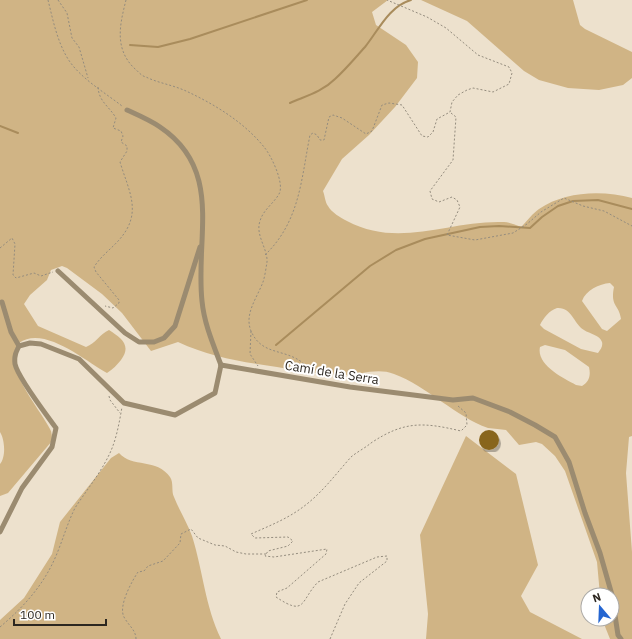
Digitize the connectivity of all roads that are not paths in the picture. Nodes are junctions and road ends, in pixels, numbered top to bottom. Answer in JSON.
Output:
{"nodes":[{"id":1,"x":127,"y":110,"type":"road end"},
{"id":2,"x":202,"y":240,"type":"junction"},
{"id":3,"x":58,"y":270,"type":"dead end"},
{"id":4,"x":2,"y":302,"type":"dead end"},
{"id":5,"x":19,"y":346,"type":"junction"},
{"id":6,"x":221,"y":365,"type":"junction"},
{"id":7,"x":0,"y":532,"type":"edge"},
{"id":8,"x":609,"y":587,"type":"edge"},
{"id":9,"x":617,"y":627,"type":"edge"},
{"id":10,"x":621,"y":639,"type":"edge"}],
"edges":[{"from":1,"to":2,"type":"street"},
{"from":2,"to":3,"type":"street"},
{"from":2,"to":6,"type":"street"},
{"from":4,"to":5,"type":"street"},
{"from":5,"to":6,"type":"street"},
{"from":5,"to":7,"type":"street"},
{"from":6,"to":8,"type":"street","name":"Camí de la Serra"},
{"from":9,"to":10,"type":"street","name":"Camí de la Serra"}]}
